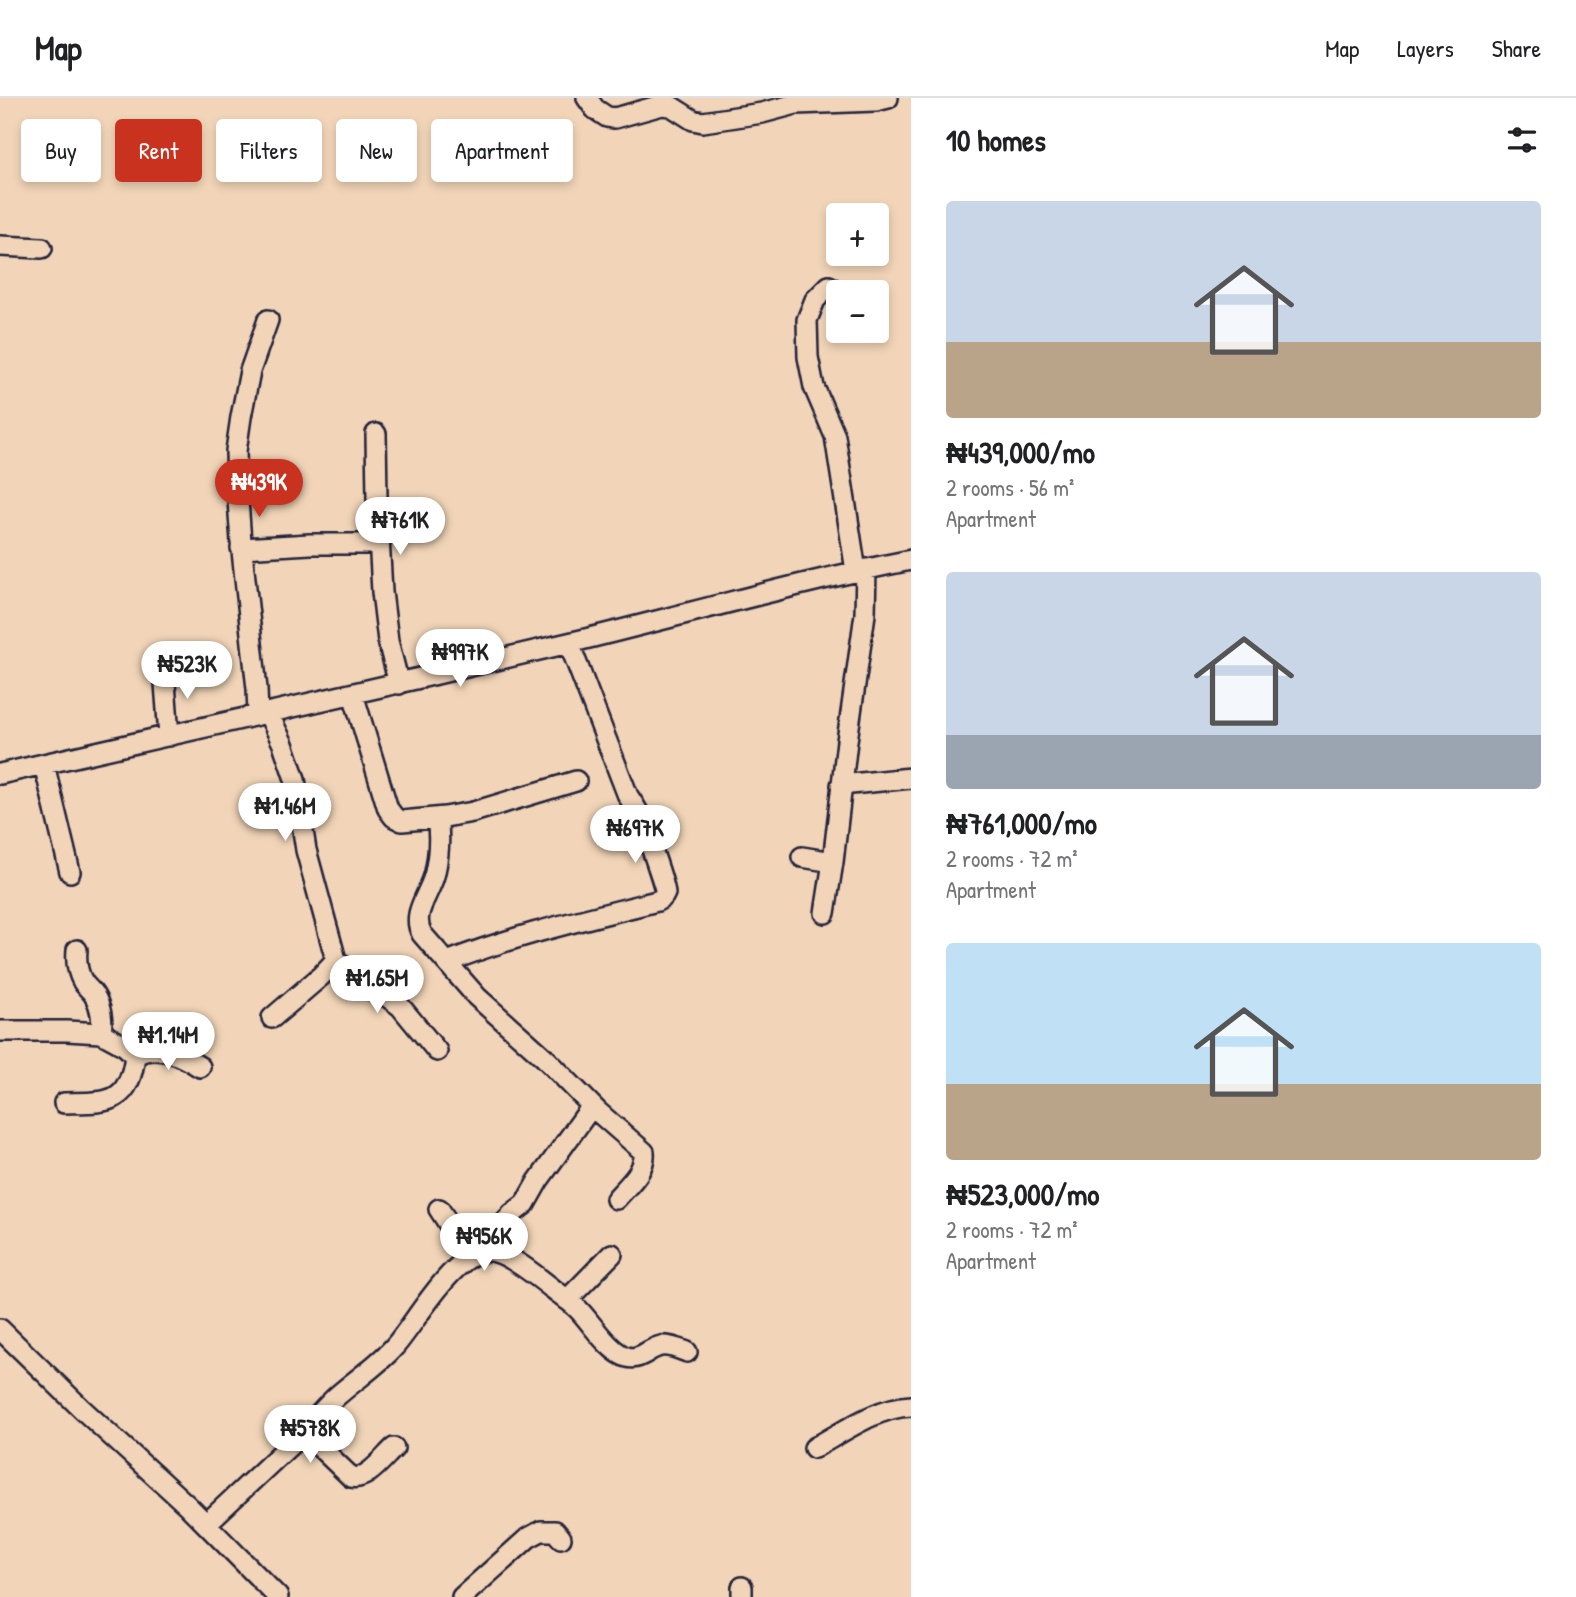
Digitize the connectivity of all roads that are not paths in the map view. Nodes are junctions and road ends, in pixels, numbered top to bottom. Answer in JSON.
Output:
{"nodes":[{"id":1,"x":587,"y":98,"type":"edge"},
{"id":2,"x":888,"y":98,"type":"edge"},
{"id":3,"x":0,"y":246,"type":"edge"},
{"id":4,"x":42,"y":248,"type":"dead end"},
{"id":5,"x":826,"y":289,"type":"edge"},
{"id":6,"x":268,"y":320,"type":"dead end"},
{"id":7,"x":376,"y":434,"type":"dead end"},
{"id":8,"x":380,"y":544,"type":"junction"},
{"id":9,"x":242,"y":548,"type":"junction"},
{"id":10,"x":911,"y":560,"type":"edge"},
{"id":11,"x":861,"y":570,"type":"junction"},
{"id":12,"x":569,"y":643,"type":"junction"},
{"id":13,"x":164,"y":670,"type":"dead end"},
{"id":14,"x":398,"y":684,"type":"junction"},
{"id":15,"x":353,"y":694,"type":"junction"},
{"id":16,"x":263,"y":714,"type":"junction"},
{"id":17,"x":169,"y":736,"type":"junction"},
{"id":18,"x":44,"y":764,"type":"junction"},
{"id":19,"x":0,"y":775,"type":"edge"},
{"id":20,"x":911,"y":778,"type":"edge"},
{"id":21,"x":576,"y":782,"type":"dead end"},
{"id":22,"x":841,"y":786,"type":"junction"},
{"id":23,"x":437,"y":818,"type":"junction"},
{"id":24,"x":802,"y":857,"type":"dead end"},
{"id":25,"x":834,"y":862,"type":"junction"},
{"id":26,"x":70,"y":872,"type":"dead end"},
{"id":27,"x":825,"y":913,"type":"dead end"},
{"id":28,"x":77,"y":950,"type":"dead end"},
{"id":29,"x":336,"y":960,"type":"junction"},
{"id":30,"x":447,"y":962,"type":"junction"},
{"id":31,"x":272,"y":1018,"type":"dead end"},
{"id":32,"x":0,"y":1031,"type":"edge"},
{"id":33,"x":102,"y":1033,"type":"junction"},
{"id":34,"x":437,"y":1051,"type":"dead end"},
{"id":35,"x":135,"y":1055,"type":"junction"},
{"id":36,"x":200,"y":1067,"type":"dead end"},
{"id":37,"x":64,"y":1104,"type":"dead end"},
{"id":38,"x":592,"y":1106,"type":"junction"},
{"id":39,"x":616,"y":1199,"type":"dead end"},
{"id":40,"x":439,"y":1209,"type":"dead end"},
{"id":41,"x":479,"y":1254,"type":"junction"},
{"id":42,"x":612,"y":1254,"type":"dead end"},
{"id":43,"x":567,"y":1300,"type":"junction"},
{"id":44,"x":0,"y":1329,"type":"edge"},
{"id":45,"x":687,"y":1352,"type":"dead end"},
{"id":46,"x":911,"y":1406,"type":"edge"},
{"id":47,"x":304,"y":1432,"type":"junction"},
{"id":48,"x":394,"y":1448,"type":"dead end"},
{"id":49,"x":814,"y":1448,"type":"dead end"},
{"id":50,"x":206,"y":1524,"type":"junction"},
{"id":51,"x":561,"y":1538,"type":"dead end"},
{"id":52,"x":278,"y":1597,"type":"edge"},
{"id":53,"x":462,"y":1597,"type":"edge"}],
"edges":[{"from":1,"to":2,"type":"street"},
{"from":3,"to":4,"type":"street"},
{"from":5,"to":11,"type":"street"},
{"from":6,"to":9,"type":"street"},
{"from":7,"to":8,"type":"street"},
{"from":8,"to":9,"type":"street"},
{"from":8,"to":14,"type":"street"},
{"from":9,"to":16,"type":"street"},
{"from":10,"to":11,"type":"street"},
{"from":11,"to":12,"type":"street"},
{"from":11,"to":22,"type":"street"},
{"from":12,"to":14,"type":"street"},
{"from":12,"to":30,"type":"street"},
{"from":13,"to":17,"type":"street"},
{"from":14,"to":15,"type":"street"},
{"from":15,"to":16,"type":"street"},
{"from":15,"to":23,"type":"street"},
{"from":16,"to":17,"type":"street"},
{"from":16,"to":29,"type":"street"},
{"from":17,"to":18,"type":"street"},
{"from":18,"to":19,"type":"street"},
{"from":18,"to":26,"type":"street"},
{"from":20,"to":22,"type":"street"},
{"from":21,"to":23,"type":"street"},
{"from":22,"to":25,"type":"street"},
{"from":23,"to":30,"type":"street"},
{"from":24,"to":25,"type":"street"},
{"from":25,"to":27,"type":"street"},
{"from":28,"to":33,"type":"street"},
{"from":29,"to":31,"type":"street"},
{"from":29,"to":34,"type":"street"},
{"from":30,"to":38,"type":"street"},
{"from":32,"to":33,"type":"street"},
{"from":33,"to":35,"type":"street"},
{"from":35,"to":36,"type":"street"},
{"from":35,"to":37,"type":"street"},
{"from":38,"to":39,"type":"street"},
{"from":38,"to":41,"type":"street"},
{"from":40,"to":41,"type":"street"},
{"from":41,"to":43,"type":"street"},
{"from":41,"to":47,"type":"street"},
{"from":42,"to":43,"type":"street"},
{"from":43,"to":45,"type":"street"},
{"from":44,"to":50,"type":"street"},
{"from":46,"to":49,"type":"street"},
{"from":47,"to":48,"type":"street"},
{"from":47,"to":50,"type":"street"},
{"from":50,"to":52,"type":"street"},
{"from":51,"to":53,"type":"street"}]}
